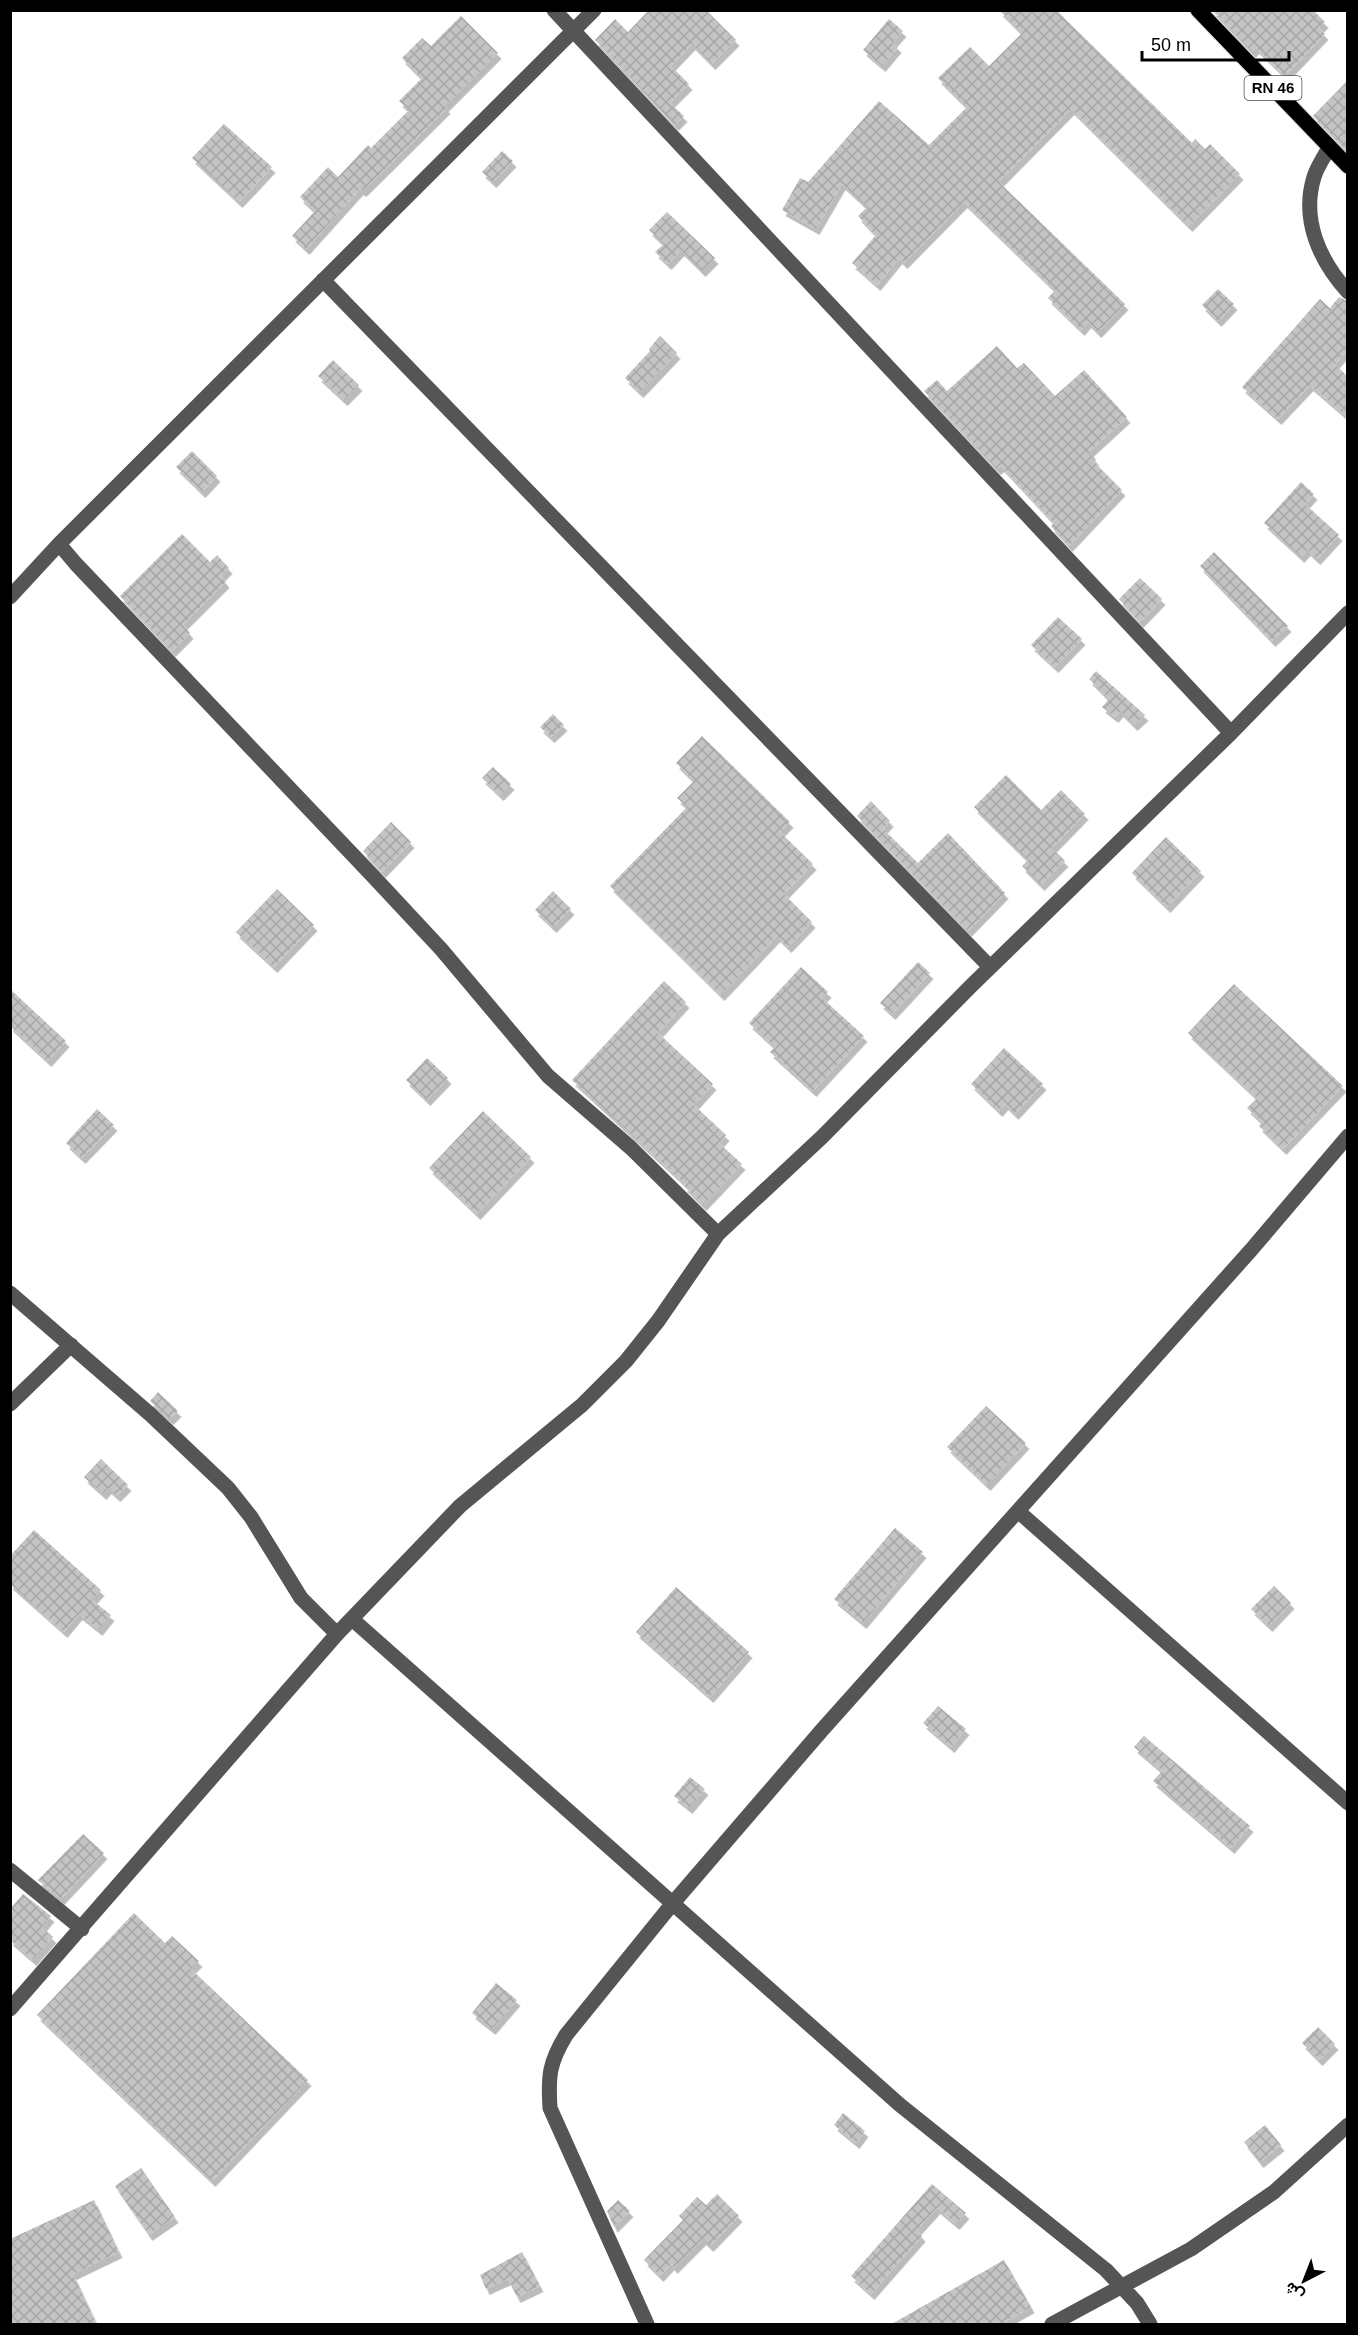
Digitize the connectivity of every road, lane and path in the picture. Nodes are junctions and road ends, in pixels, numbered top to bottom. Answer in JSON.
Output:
{"nodes":[{"id":1,"x":554,"y":10,"type":"edge"},
{"id":2,"x":594,"y":10,"type":"edge"},
{"id":3,"x":1198,"y":10,"type":"edge"},
{"id":4,"x":572,"y":30,"type":"junction"},
{"id":5,"x":1329,"y":148,"type":"junction"},
{"id":6,"x":1347,"y":166,"type":"edge"},
{"id":7,"x":322,"y":280,"type":"junction"},
{"id":8,"x":1347,"y":292,"type":"edge"},
{"id":9,"x":59,"y":544,"type":"junction"},
{"id":10,"x":10,"y":597,"type":"edge"},
{"id":11,"x":1347,"y":613,"type":"edge"},
{"id":12,"x":1231,"y":733,"type":"junction"},
{"id":13,"x":990,"y":967,"type":"junction"},
{"id":14,"x":1347,"y":1136,"type":"edge"},
{"id":15,"x":718,"y":1234,"type":"junction"},
{"id":16,"x":10,"y":1293,"type":"edge"},
{"id":17,"x":71,"y":1345,"type":"junction"},
{"id":18,"x":10,"y":1404,"type":"edge"},
{"id":19,"x":1019,"y":1512,"type":"junction"},
{"id":20,"x":352,"y":1619,"type":"junction"},
{"id":21,"x":337,"y":1634,"type":"junction"},
{"id":22,"x":1347,"y":1803,"type":"edge"},
{"id":23,"x":10,"y":1870,"type":"edge"},
{"id":24,"x":673,"y":1903,"type":"junction"},
{"id":25,"x":82,"y":1929,"type":"junction"},
{"id":26,"x":10,"y":2009,"type":"edge"},
{"id":27,"x":1347,"y":2125,"type":"edge"},
{"id":28,"x":1123,"y":2287,"type":"junction"},
{"id":29,"x":647,"y":2325,"type":"edge"},
{"id":30,"x":1052,"y":2325,"type":"edge"},
{"id":31,"x":1150,"y":2325,"type":"edge"}],
"edges":[{"from":1,"to":4,"type":"street"},
{"from":2,"to":4,"type":"street"},
{"from":3,"to":5,"type":"main road","number":"RN 46"},
{"from":4,"to":7,"type":"street"},
{"from":4,"to":12,"type":"street"},
{"from":5,"to":6,"type":"main road","number":"RN 46"},
{"from":5,"to":8,"type":"street"},
{"from":7,"to":9,"type":"street"},
{"from":7,"to":13,"type":"street"},
{"from":9,"to":10,"type":"street"},
{"from":9,"to":15,"type":"street"},
{"from":11,"to":12,"type":"street"},
{"from":12,"to":13,"type":"street"},
{"from":13,"to":15,"type":"street"},
{"from":14,"to":19,"type":"street"},
{"from":15,"to":20,"type":"street"},
{"from":16,"to":17,"type":"street"},
{"from":17,"to":18,"type":"street"},
{"from":17,"to":21,"type":"street"},
{"from":19,"to":22,"type":"street"},
{"from":19,"to":24,"type":"street"},
{"from":20,"to":21,"type":"street"},
{"from":20,"to":24,"type":"street"},
{"from":21,"to":25,"type":"street"},
{"from":23,"to":25,"type":"street"},
{"from":24,"to":28,"type":"street"},
{"from":24,"to":29,"type":"street"},
{"from":25,"to":26,"type":"street"},
{"from":27,"to":28,"type":"street"},
{"from":28,"to":30,"type":"street"},
{"from":28,"to":31,"type":"street"}]}
